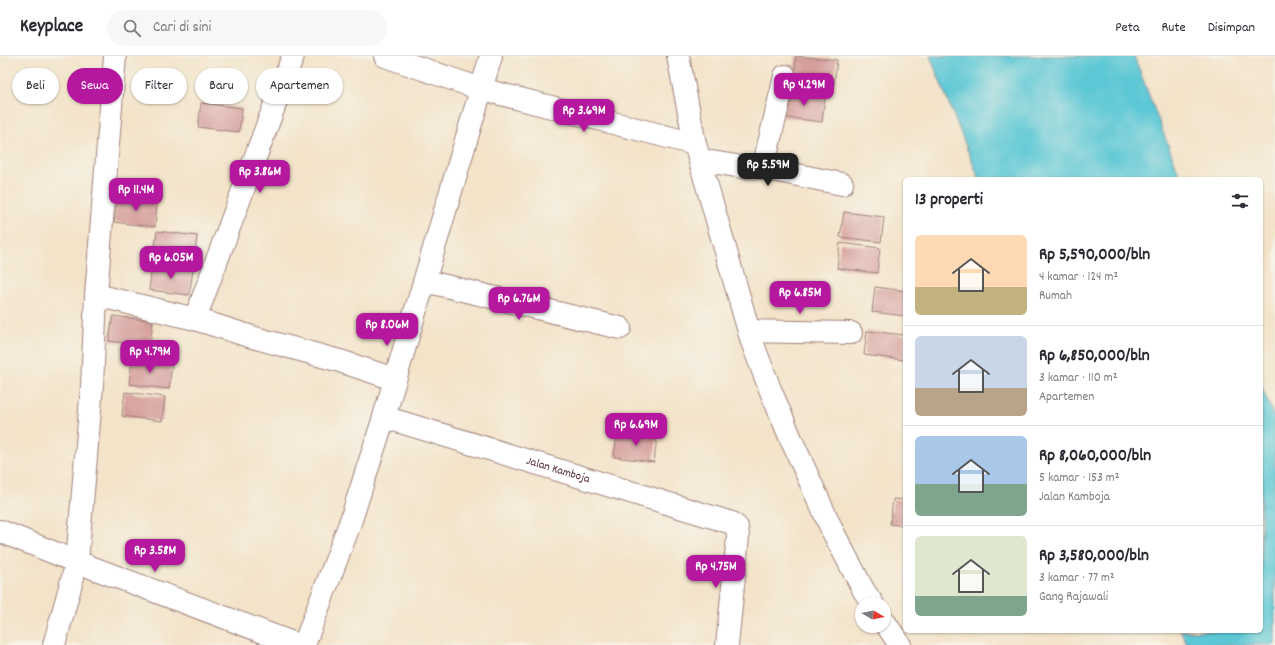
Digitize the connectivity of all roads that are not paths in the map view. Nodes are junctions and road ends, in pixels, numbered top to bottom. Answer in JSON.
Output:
{"nodes":[{"id":1,"x":115,"y":56,"type":"edge"},
{"id":2,"x":293,"y":56,"type":"edge"},
{"id":3,"x":385,"y":56,"type":"edge"},
{"id":4,"x":491,"y":56,"type":"edge"},
{"id":5,"x":678,"y":56,"type":"edge"},
{"id":6,"x":786,"y":76,"type":"dead end"},
{"id":7,"x":480,"y":89,"type":"junction"},
{"id":8,"x":698,"y":152,"type":"junction"},
{"id":9,"x":763,"y":168,"type":"junction"},
{"id":10,"x":842,"y":184,"type":"dead end"},
{"id":11,"x":425,"y":281,"type":"junction"},
{"id":12,"x":96,"y":295,"type":"junction"},
{"id":13,"x":195,"y":319,"type":"junction"},
{"id":14,"x":620,"y":328,"type":"dead end"},
{"id":15,"x":749,"y":331,"type":"junction"},
{"id":16,"x":851,"y":333,"type":"dead end"},
{"id":17,"x":394,"y":378,"type":"junction"},
{"id":18,"x":384,"y":417,"type":"junction"},
{"id":19,"x":0,"y":531,"type":"edge"},
{"id":20,"x":77,"y":562,"type":"junction"},
{"id":21,"x":868,"y":597,"type":"edge"},
{"id":22,"x":891,"y":632,"type":"edge"},
{"id":23,"x":54,"y":645,"type":"edge"},
{"id":24,"x":298,"y":645,"type":"edge"},
{"id":25,"x":304,"y":645,"type":"edge"},
{"id":26,"x":727,"y":645,"type":"edge"},
{"id":27,"x":900,"y":645,"type":"edge"}],
"edges":[{"from":1,"to":12,"type":"street"},
{"from":2,"to":13,"type":"street"},
{"from":3,"to":7,"type":"street"},
{"from":4,"to":7,"type":"street"},
{"from":5,"to":8,"type":"street"},
{"from":6,"to":9,"type":"street"},
{"from":7,"to":8,"type":"street"},
{"from":7,"to":11,"type":"street"},
{"from":8,"to":9,"type":"street"},
{"from":8,"to":15,"type":"street"},
{"from":9,"to":10,"type":"street"},
{"from":11,"to":14,"type":"street"},
{"from":11,"to":17,"type":"street"},
{"from":12,"to":13,"type":"street"},
{"from":12,"to":20,"type":"street"},
{"from":13,"to":17,"type":"street"},
{"from":15,"to":16,"type":"street"},
{"from":15,"to":21,"type":"street"},
{"from":17,"to":18,"type":"street"},
{"from":18,"to":25,"type":"street"},
{"from":18,"to":26,"type":"street","name":"Jalan Kamboja"},
{"from":19,"to":20,"type":"street"},
{"from":20,"to":23,"type":"street"},
{"from":20,"to":24,"type":"street"},
{"from":22,"to":27,"type":"street"}]}
